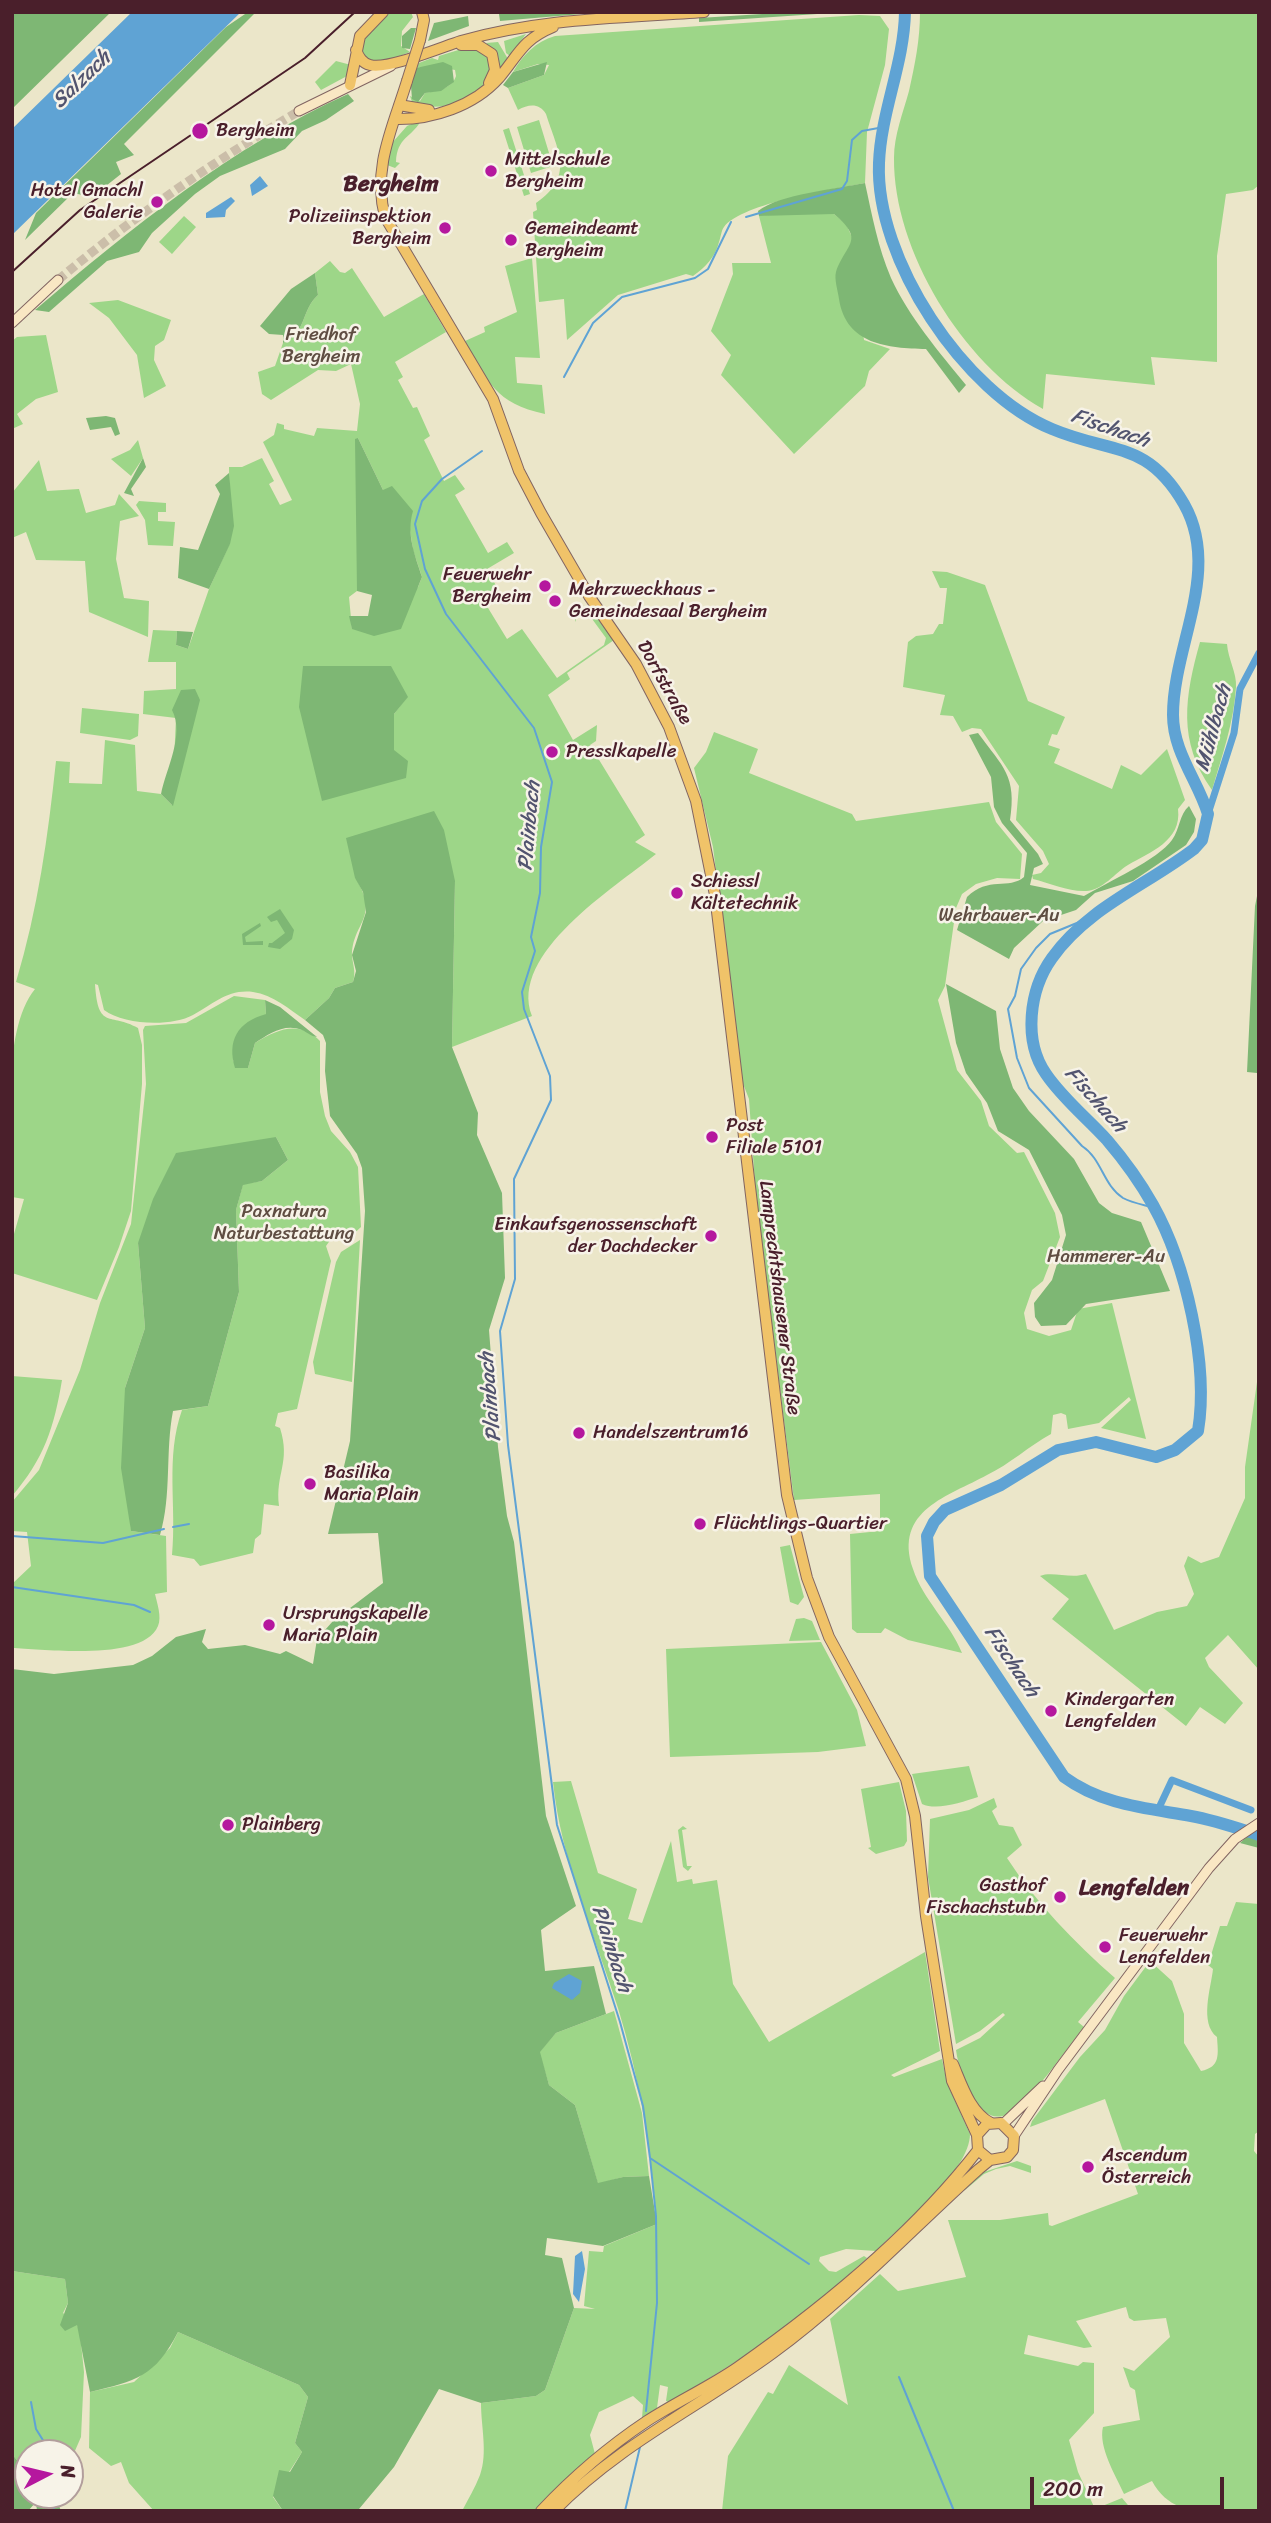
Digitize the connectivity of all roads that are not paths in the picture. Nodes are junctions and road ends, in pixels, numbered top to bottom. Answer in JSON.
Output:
{"nodes":[{"id":1,"x":383,"y":12,"type":"edge"},
{"id":2,"x":422,"y":12,"type":"edge"},
{"id":3,"x":704,"y":12,"type":"edge"},
{"id":4,"x":568,"y":22,"type":"junction"},
{"id":5,"x":439,"y":48,"type":"junction"},
{"id":6,"x":356,"y":50,"type":"junction"},
{"id":7,"x":403,"y":61,"type":"junction"},
{"id":8,"x":350,"y":85,"type":"junction"},
{"id":9,"x":400,"y":105,"type":"junction"},
{"id":10,"x":299,"y":111,"type":"tunnel mouth"},
{"id":11,"x":395,"y":119,"type":"junction"},
{"id":12,"x":58,"y":281,"type":"tunnel mouth"},
{"id":13,"x":12,"y":323,"type":"edge"},
{"id":14,"x":704,"y":834,"type":"joint"},
{"id":15,"x":1258,"y":1823,"type":"edge"},
{"id":16,"x":947,"y":2051,"type":"junction"},
{"id":17,"x":1058,"y":2070,"type":"junction"},
{"id":18,"x":991,"y":2123,"type":"junction"},
{"id":19,"x":1003,"y":2124,"type":"junction"},
{"id":20,"x":977,"y":2135,"type":"junction"},
{"id":21,"x":1014,"y":2136,"type":"junction"},
{"id":22,"x":978,"y":2150,"type":"junction"},
{"id":23,"x":990,"y":2160,"type":"junction"},
{"id":24,"x":541,"y":2511,"type":"edge"},
{"id":25,"x":554,"y":2511,"type":"edge"}],
"edges":[{"from":1,"to":6,"type":"main road"},
{"from":2,"to":9,"type":"main road","bridge":true},
{"from":3,"to":4,"type":"main road"},
{"from":4,"to":5,"type":"main road"},
{"from":4,"to":11,"type":"main road"},
{"from":5,"to":7,"type":"main road"},
{"from":5,"to":9,"type":"main road"},
{"from":6,"to":7,"type":"main road"},
{"from":6,"to":8,"type":"main road"},
{"from":7,"to":8,"type":"main road"},
{"from":8,"to":10,"type":"main road"},
{"from":9,"to":11,"type":"main road"},
{"from":11,"to":14,"type":"main road","name":"Dorfstraße"},
{"from":12,"to":13,"type":"main road"},
{"from":14,"to":16,"type":"main road","name":"Lamprechtshausener Straße"},
{"from":15,"to":17,"type":"main road"},
{"from":16,"to":18,"type":"main road"},
{"from":16,"to":20,"type":"main road"},
{"from":17,"to":19,"type":"main road"},
{"from":17,"to":21,"type":"main road"},
{"from":18,"to":19,"type":"main road"},
{"from":18,"to":20,"type":"main road"},
{"from":19,"to":21,"type":"main road"},
{"from":20,"to":22,"type":"main road"},
{"from":21,"to":23,"type":"main road"},
{"from":22,"to":23,"type":"main road"},
{"from":22,"to":24,"type":"main road"},
{"from":23,"to":25,"type":"main road"}]}
